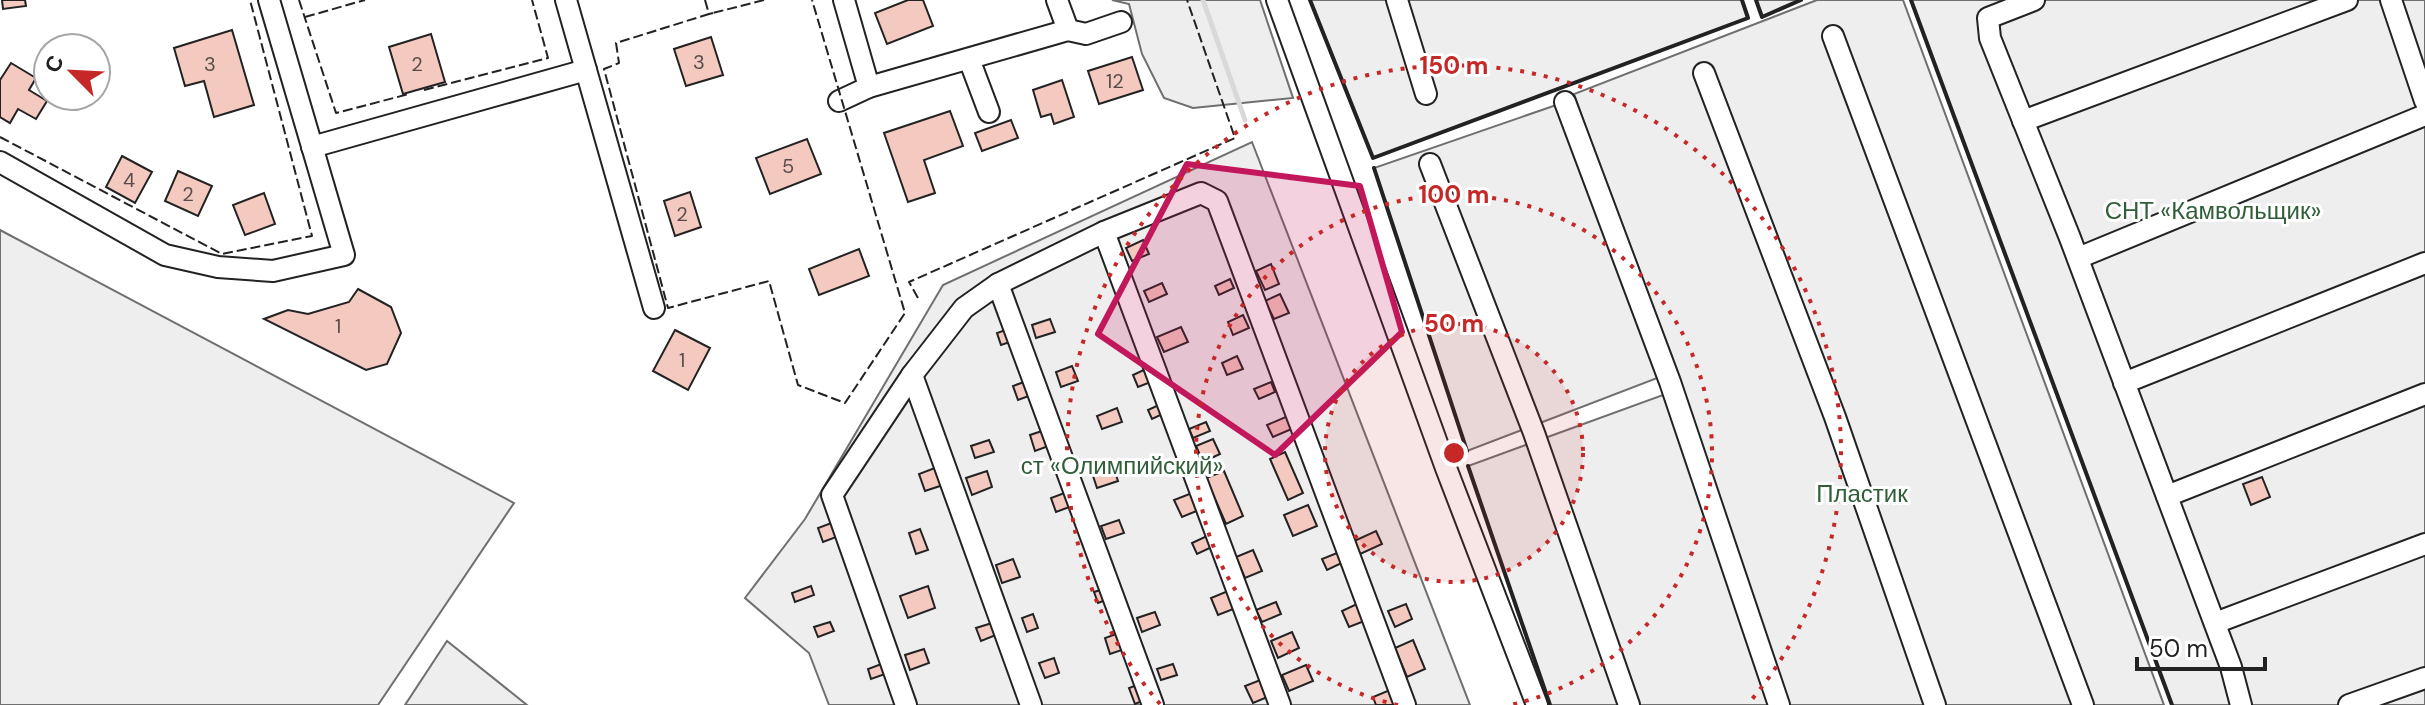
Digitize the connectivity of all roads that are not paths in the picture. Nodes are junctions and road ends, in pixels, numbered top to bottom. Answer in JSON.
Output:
{"nodes":[{"id":1,"x":269,"y":0,"type":"edge"},
{"id":2,"x":566,"y":0,"type":"edge"},
{"id":3,"x":844,"y":0,"type":"edge"},
{"id":4,"x":1057,"y":0,"type":"edge"},
{"id":5,"x":1277,"y":0,"type":"edge"},
{"id":6,"x":1397,"y":0,"type":"edge"},
{"id":7,"x":2034,"y":0,"type":"edge"},
{"id":8,"x":2347,"y":0,"type":"edge"},
{"id":9,"x":2391,"y":0,"type":"edge"},
{"id":10,"x":1121,"y":22,"type":"dead end"},
{"id":11,"x":1068,"y":30,"type":"junction"},
{"id":12,"x":1833,"y":36,"type":"dead end"},
{"id":13,"x":969,"y":59,"type":"junction"},
{"id":14,"x":586,"y":70,"type":"junction"},
{"id":15,"x":1704,"y":73,"type":"dead end"},
{"id":16,"x":869,"y":87,"type":"junction"},
{"id":17,"x":1426,"y":94,"type":"dead end"},
{"id":18,"x":839,"y":101,"type":"dead end"},
{"id":19,"x":2425,"y":101,"type":"edge"},
{"id":20,"x":1565,"y":102,"type":"dead end"},
{"id":21,"x":989,"y":112,"type":"dead end"},
{"id":22,"x":2425,"y":115,"type":"edge"},
{"id":23,"x":2023,"y":121,"type":"junction"},
{"id":24,"x":312,"y":147,"type":"junction"},
{"id":25,"x":0,"y":162,"type":"edge"},
{"id":26,"x":1430,"y":164,"type":"dead end"},
{"id":27,"x":1104,"y":232,"type":"junction"},
{"id":28,"x":2078,"y":258,"type":"junction"},
{"id":29,"x":2425,"y":263,"type":"edge"},
{"id":30,"x":998,"y":284,"type":"junction"},
{"id":31,"x":654,"y":308,"type":"dead end"},
{"id":32,"x":912,"y":375,"type":"junction"},
{"id":33,"x":2124,"y":383,"type":"junction"},
{"id":34,"x":2425,"y":394,"type":"edge"},
{"id":35,"x":2167,"y":496,"type":"junction"},
{"id":36,"x":2425,"y":544,"type":"edge"},
{"id":37,"x":2215,"y":623,"type":"junction"},
{"id":38,"x":2425,"y":678,"type":"edge"},
{"id":39,"x":906,"y":705,"type":"edge"},
{"id":40,"x":1031,"y":705,"type":"edge"},
{"id":41,"x":1153,"y":705,"type":"edge"},
{"id":42,"x":1280,"y":705,"type":"edge"},
{"id":43,"x":1405,"y":705,"type":"edge"},
{"id":44,"x":1537,"y":705,"type":"edge"},
{"id":45,"x":1629,"y":705,"type":"edge"},
{"id":46,"x":1779,"y":705,"type":"edge"},
{"id":47,"x":1935,"y":705,"type":"edge"},
{"id":48,"x":2083,"y":705,"type":"edge"},
{"id":49,"x":2241,"y":705,"type":"edge"},
{"id":50,"x":2349,"y":705,"type":"edge"}],
"edges":[{"from":1,"to":24,"type":"street"},
{"from":2,"to":14,"type":"street"},
{"from":3,"to":16,"type":"street"},
{"from":4,"to":11,"type":"street"},
{"from":5,"to":44,"type":"street"},
{"from":6,"to":17,"type":"street"},
{"from":7,"to":23,"type":"street"},
{"from":8,"to":23,"type":"street"},
{"from":9,"to":19,"type":"street"},
{"from":10,"to":11,"type":"street"},
{"from":11,"to":13,"type":"street"},
{"from":12,"to":48,"type":"street"},
{"from":13,"to":16,"type":"street"},
{"from":13,"to":21,"type":"street"},
{"from":14,"to":24,"type":"street"},
{"from":14,"to":31,"type":"street"},
{"from":15,"to":47,"type":"street"},
{"from":16,"to":18,"type":"street"},
{"from":20,"to":46,"type":"street"},
{"from":22,"to":28,"type":"street"},
{"from":23,"to":28,"type":"street"},
{"from":24,"to":25,"type":"street"},
{"from":26,"to":45,"type":"street"},
{"from":27,"to":30,"type":"street"},
{"from":27,"to":42,"type":"street"},
{"from":27,"to":43,"type":"street"},
{"from":28,"to":33,"type":"street"},
{"from":29,"to":33,"type":"street"},
{"from":30,"to":32,"type":"street"},
{"from":30,"to":41,"type":"street"},
{"from":32,"to":39,"type":"street"},
{"from":32,"to":40,"type":"street"},
{"from":33,"to":35,"type":"street"},
{"from":34,"to":35,"type":"street"},
{"from":35,"to":37,"type":"street"},
{"from":36,"to":37,"type":"street"},
{"from":37,"to":49,"type":"street"},
{"from":38,"to":50,"type":"street"}]}
